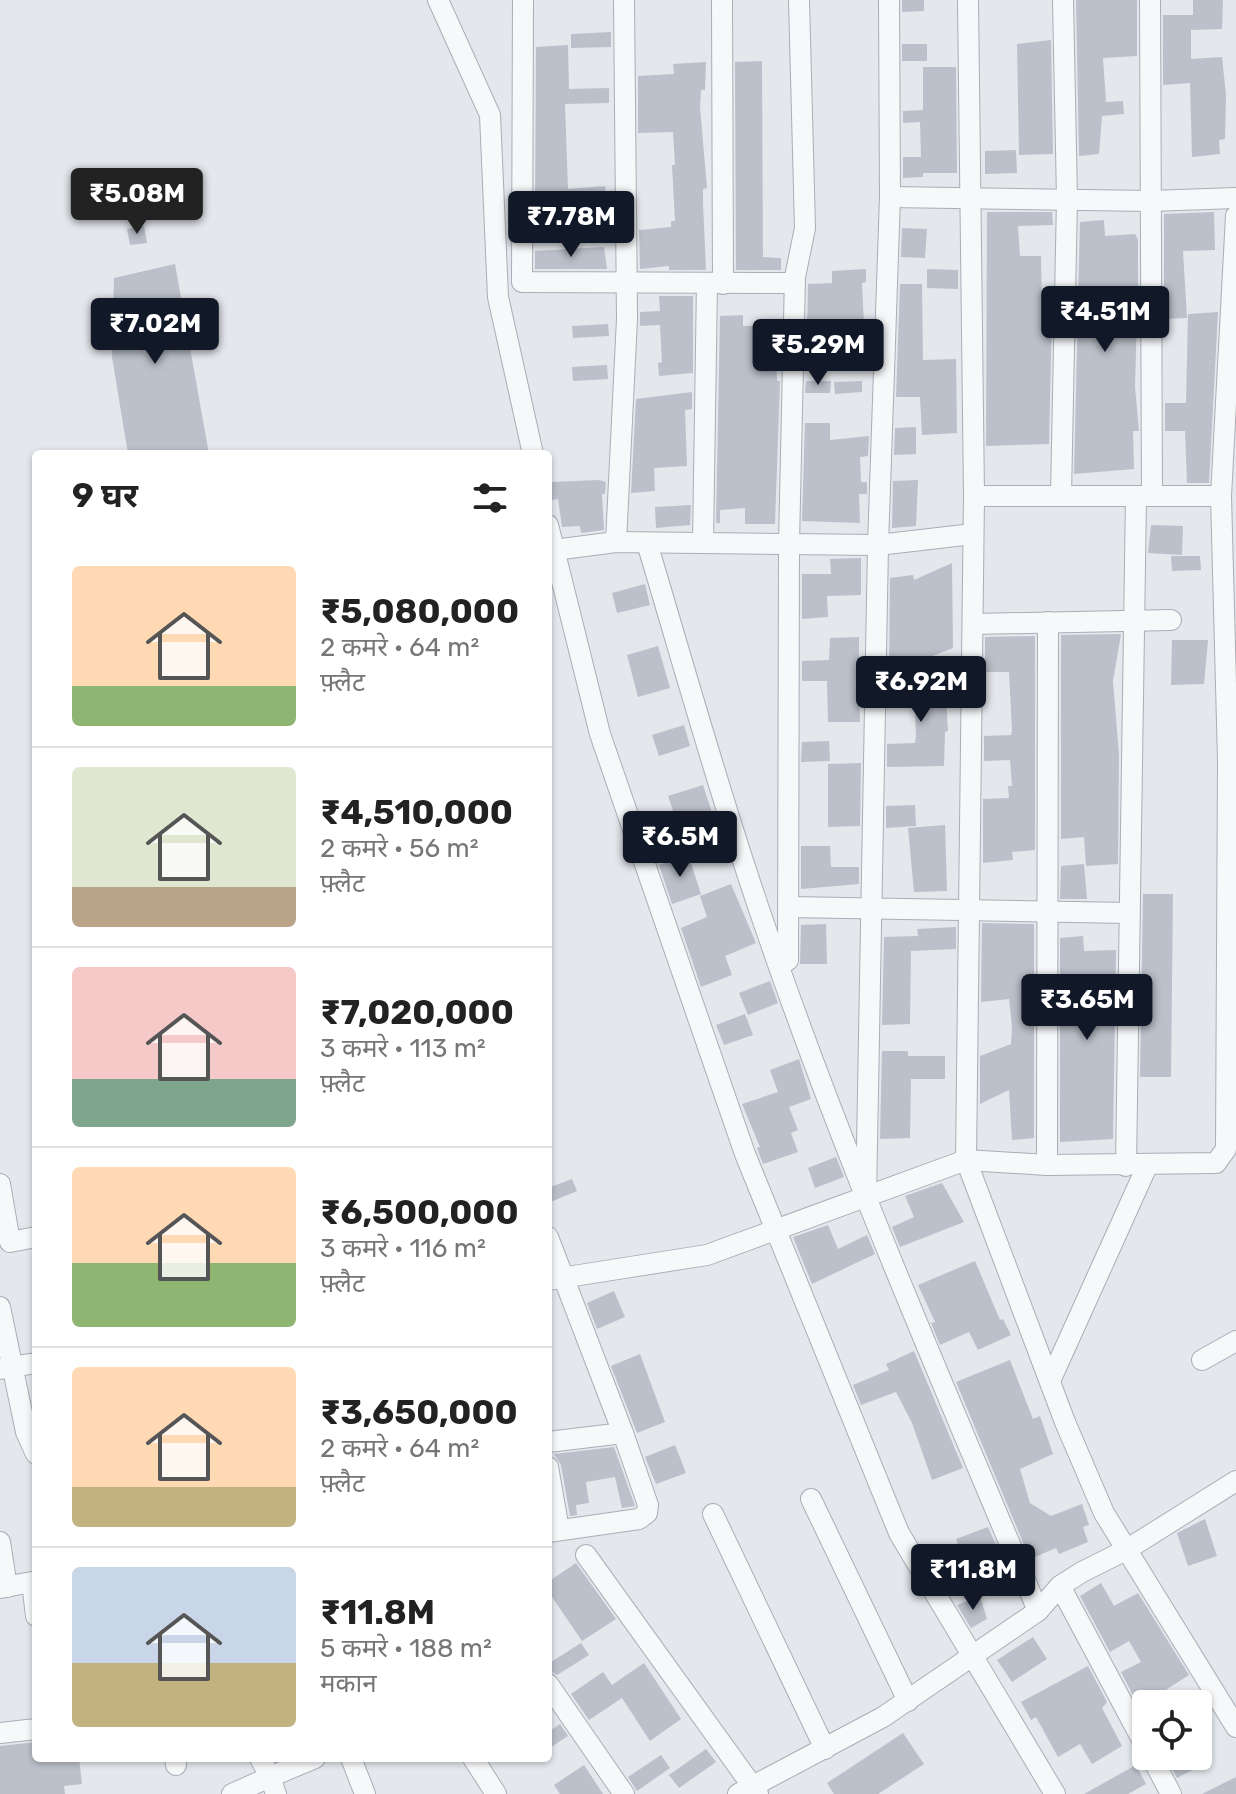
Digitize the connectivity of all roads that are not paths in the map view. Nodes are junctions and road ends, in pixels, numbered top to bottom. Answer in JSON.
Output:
{"nodes":[{"id":1,"x":438,"y":0,"type":"edge"},
{"id":2,"x":523,"y":0,"type":"edge"},
{"id":3,"x":624,"y":0,"type":"edge"},
{"id":4,"x":722,"y":0,"type":"edge"},
{"id":5,"x":799,"y":0,"type":"edge"},
{"id":6,"x":889,"y":0,"type":"edge"},
{"id":7,"x":968,"y":0,"type":"edge"},
{"id":8,"x":1063,"y":0,"type":"edge"},
{"id":9,"x":1150,"y":0,"type":"edge"},
{"id":10,"x":890,"y":197,"type":"junction"},
{"id":11,"x":1236,"y":198,"type":"edge"},
{"id":12,"x":973,"y":199,"type":"junction"},
{"id":13,"x":1067,"y":199,"type":"junction"},
{"id":14,"x":1150,"y":201,"type":"junction"},
{"id":15,"x":1236,"y":216,"type":"edge"},
{"id":16,"x":627,"y":283,"type":"junction"},
{"id":17,"x":795,"y":283,"type":"junction"},
{"id":18,"x":715,"y":284,"type":"junction"},
{"id":19,"x":532,"y":450,"type":"edge"},
{"id":20,"x":1061,"y":495,"type":"junction"},
{"id":21,"x":974,"y":496,"type":"junction"},
{"id":22,"x":1144,"y":496,"type":"junction"},
{"id":23,"x":1221,"y":496,"type":"junction"},
{"id":24,"x":973,"y":534,"type":"junction"},
{"id":25,"x":552,"y":542,"type":"edge"},
{"id":26,"x":616,"y":542,"type":"junction"},
{"id":27,"x":647,"y":543,"type":"junction"},
{"id":28,"x":703,"y":543,"type":"junction"},
{"id":29,"x":789,"y":543,"type":"junction"},
{"id":30,"x":878,"y":545,"type":"junction"},
{"id":31,"x":554,"y":550,"type":"junction"},
{"id":32,"x":1171,"y":620,"type":"dead end"},
{"id":33,"x":1133,"y":621,"type":"junction"},
{"id":34,"x":1048,"y":622,"type":"junction"},
{"id":35,"x":973,"y":624,"type":"junction"},
{"id":36,"x":1232,"y":760,"type":"edge"},
{"id":37,"x":789,"y":907,"type":"junction"},
{"id":38,"x":873,"y":909,"type":"junction"},
{"id":39,"x":966,"y":909,"type":"junction"},
{"id":40,"x":1047,"y":912,"type":"junction"},
{"id":41,"x":1129,"y":913,"type":"junction"},
{"id":42,"x":779,"y":966,"type":"junction"},
{"id":43,"x":1230,"y":1094,"type":"edge"},
{"id":44,"x":966,"y":1160,"type":"junction"},
{"id":45,"x":1148,"y":1164,"type":"junction"},
{"id":46,"x":1047,"y":1165,"type":"junction"},
{"id":47,"x":1126,"y":1166,"type":"junction"},
{"id":48,"x":0,"y":1184,"type":"edge"},
{"id":49,"x":866,"y":1199,"type":"junction"},
{"id":50,"x":776,"y":1231,"type":"junction"},
{"id":51,"x":32,"y":1238,"type":"edge"},
{"id":52,"x":5,"y":1242,"type":"edge"},
{"id":53,"x":552,"y":1258,"type":"edge"},
{"id":54,"x":556,"y":1279,"type":"edge"},
{"id":55,"x":0,"y":1307,"type":"edge"},
{"id":56,"x":1236,"y":1341,"type":"edge"},
{"id":57,"x":1202,"y":1360,"type":"dead end"},
{"id":58,"x":32,"y":1364,"type":"edge"},
{"id":59,"x":6,"y":1368,"type":"edge"},
{"id":60,"x":1051,"y":1379,"type":"junction"},
{"id":61,"x":623,"y":1433,"type":"junction"},
{"id":62,"x":552,"y":1442,"type":"edge"},
{"id":63,"x":32,"y":1445,"type":"edge"},
{"id":64,"x":1236,"y":1481,"type":"edge"},
{"id":65,"x":811,"y":1499,"type":"dead end"},
{"id":66,"x":713,"y":1514,"type":"dead end"},
{"id":67,"x":553,"y":1531,"type":"edge"},
{"id":68,"x":0,"y":1542,"type":"edge"},
{"id":69,"x":1126,"y":1550,"type":"junction"},
{"id":70,"x":586,"y":1555,"type":"dead end"},
{"id":71,"x":32,"y":1582,"type":"edge"},
{"id":72,"x":1060,"y":1586,"type":"junction"},
{"id":73,"x":4,"y":1588,"type":"edge"},
{"id":74,"x":1038,"y":1611,"type":"junction"},
{"id":75,"x":972,"y":1658,"type":"junction"},
{"id":76,"x":552,"y":1690,"type":"edge"},
{"id":77,"x":908,"y":1701,"type":"junction"},
{"id":78,"x":1132,"y":1721,"type":"edge"},
{"id":79,"x":1236,"y":1727,"type":"edge"},
{"id":80,"x":32,"y":1729,"type":"edge"},
{"id":81,"x":0,"y":1733,"type":"edge"},
{"id":82,"x":825,"y":1749,"type":"junction"},
{"id":83,"x":262,"y":1762,"type":"edge"},
{"id":84,"x":309,"y":1762,"type":"edge"},
{"id":85,"x":353,"y":1762,"type":"edge"},
{"id":86,"x":476,"y":1762,"type":"edge"},
{"id":87,"x":1158,"y":1770,"type":"edge"},
{"id":88,"x":273,"y":1786,"type":"edge"},
{"id":89,"x":749,"y":1791,"type":"edge"},
{"id":90,"x":232,"y":1794,"type":"edge"},
{"id":91,"x":365,"y":1794,"type":"edge"},
{"id":92,"x":496,"y":1794,"type":"edge"},
{"id":93,"x":624,"y":1794,"type":"edge"},
{"id":94,"x":1055,"y":1794,"type":"edge"},
{"id":95,"x":1171,"y":1794,"type":"edge"}],
"edges":[{"from":1,"to":19,"type":"street"},
{"from":2,"to":16,"type":"street"},
{"from":3,"to":16,"type":"street"},
{"from":4,"to":18,"type":"street"},
{"from":5,"to":17,"type":"street"},
{"from":6,"to":10,"type":"street"},
{"from":7,"to":12,"type":"street"},
{"from":8,"to":13,"type":"street"},
{"from":9,"to":14,"type":"street"},
{"from":10,"to":12,"type":"street"},
{"from":10,"to":30,"type":"street"},
{"from":11,"to":14,"type":"street"},
{"from":12,"to":13,"type":"street"},
{"from":12,"to":21,"type":"street"},
{"from":13,"to":14,"type":"street"},
{"from":13,"to":20,"type":"street"},
{"from":14,"to":22,"type":"street"},
{"from":15,"to":23,"type":"street"},
{"from":16,"to":18,"type":"street"},
{"from":16,"to":26,"type":"street"},
{"from":17,"to":18,"type":"street"},
{"from":17,"to":29,"type":"street"},
{"from":18,"to":28,"type":"street"},
{"from":20,"to":21,"type":"street"},
{"from":20,"to":22,"type":"street"},
{"from":21,"to":24,"type":"street"},
{"from":22,"to":23,"type":"street"},
{"from":22,"to":33,"type":"street"},
{"from":23,"to":36,"type":"street"},
{"from":24,"to":30,"type":"street"},
{"from":24,"to":35,"type":"street"},
{"from":25,"to":31,"type":"street"},
{"from":26,"to":27,"type":"street"},
{"from":26,"to":31,"type":"street"},
{"from":27,"to":28,"type":"street"},
{"from":27,"to":42,"type":"street"},
{"from":28,"to":29,"type":"street"},
{"from":29,"to":30,"type":"street"},
{"from":29,"to":37,"type":"street"},
{"from":30,"to":38,"type":"street"},
{"from":31,"to":50,"type":"street"},
{"from":32,"to":33,"type":"street"},
{"from":33,"to":34,"type":"street"},
{"from":33,"to":41,"type":"street"},
{"from":34,"to":35,"type":"street"},
{"from":34,"to":40,"type":"street"},
{"from":35,"to":39,"type":"street"},
{"from":36,"to":43,"type":"street"},
{"from":37,"to":38,"type":"street"},
{"from":37,"to":42,"type":"street"},
{"from":38,"to":39,"type":"street"},
{"from":38,"to":49,"type":"street"},
{"from":39,"to":40,"type":"street"},
{"from":39,"to":44,"type":"street"},
{"from":40,"to":41,"type":"street"},
{"from":40,"to":46,"type":"street"},
{"from":41,"to":47,"type":"street"},
{"from":42,"to":49,"type":"street"},
{"from":43,"to":45,"type":"street"},
{"from":44,"to":46,"type":"street"},
{"from":44,"to":49,"type":"street"},
{"from":44,"to":60,"type":"street"},
{"from":45,"to":47,"type":"street"},
{"from":45,"to":60,"type":"street"},
{"from":46,"to":47,"type":"street"},
{"from":48,"to":52,"type":"street"},
{"from":49,"to":50,"type":"street"},
{"from":49,"to":74,"type":"street"},
{"from":50,"to":54,"type":"street"},
{"from":50,"to":75,"type":"street"},
{"from":51,"to":52,"type":"street"},
{"from":53,"to":54,"type":"street"},
{"from":54,"to":61,"type":"street"},
{"from":55,"to":59,"type":"street"},
{"from":56,"to":57,"type":"street"},
{"from":58,"to":59,"type":"street"},
{"from":59,"to":63,"type":"street"},
{"from":60,"to":69,"type":"street"},
{"from":61,"to":62,"type":"street"},
{"from":61,"to":67,"type":"street"},
{"from":64,"to":69,"type":"street"},
{"from":65,"to":77,"type":"street"},
{"from":66,"to":82,"type":"street"},
{"from":68,"to":73,"type":"street"},
{"from":69,"to":72,"type":"street"},
{"from":69,"to":79,"type":"street"},
{"from":70,"to":89,"type":"street"},
{"from":71,"to":73,"type":"street"},
{"from":72,"to":74,"type":"street"},
{"from":72,"to":78,"type":"street"},
{"from":74,"to":75,"type":"street"},
{"from":75,"to":77,"type":"street"},
{"from":75,"to":94,"type":"street"},
{"from":76,"to":93,"type":"street"},
{"from":77,"to":82,"type":"street"},
{"from":80,"to":81,"type":"street"},
{"from":82,"to":89,"type":"street"},
{"from":83,"to":88,"type":"street"},
{"from":84,"to":88,"type":"street"},
{"from":85,"to":91,"type":"street"},
{"from":86,"to":92,"type":"street"},
{"from":87,"to":95,"type":"street"},
{"from":88,"to":90,"type":"street"}]}
